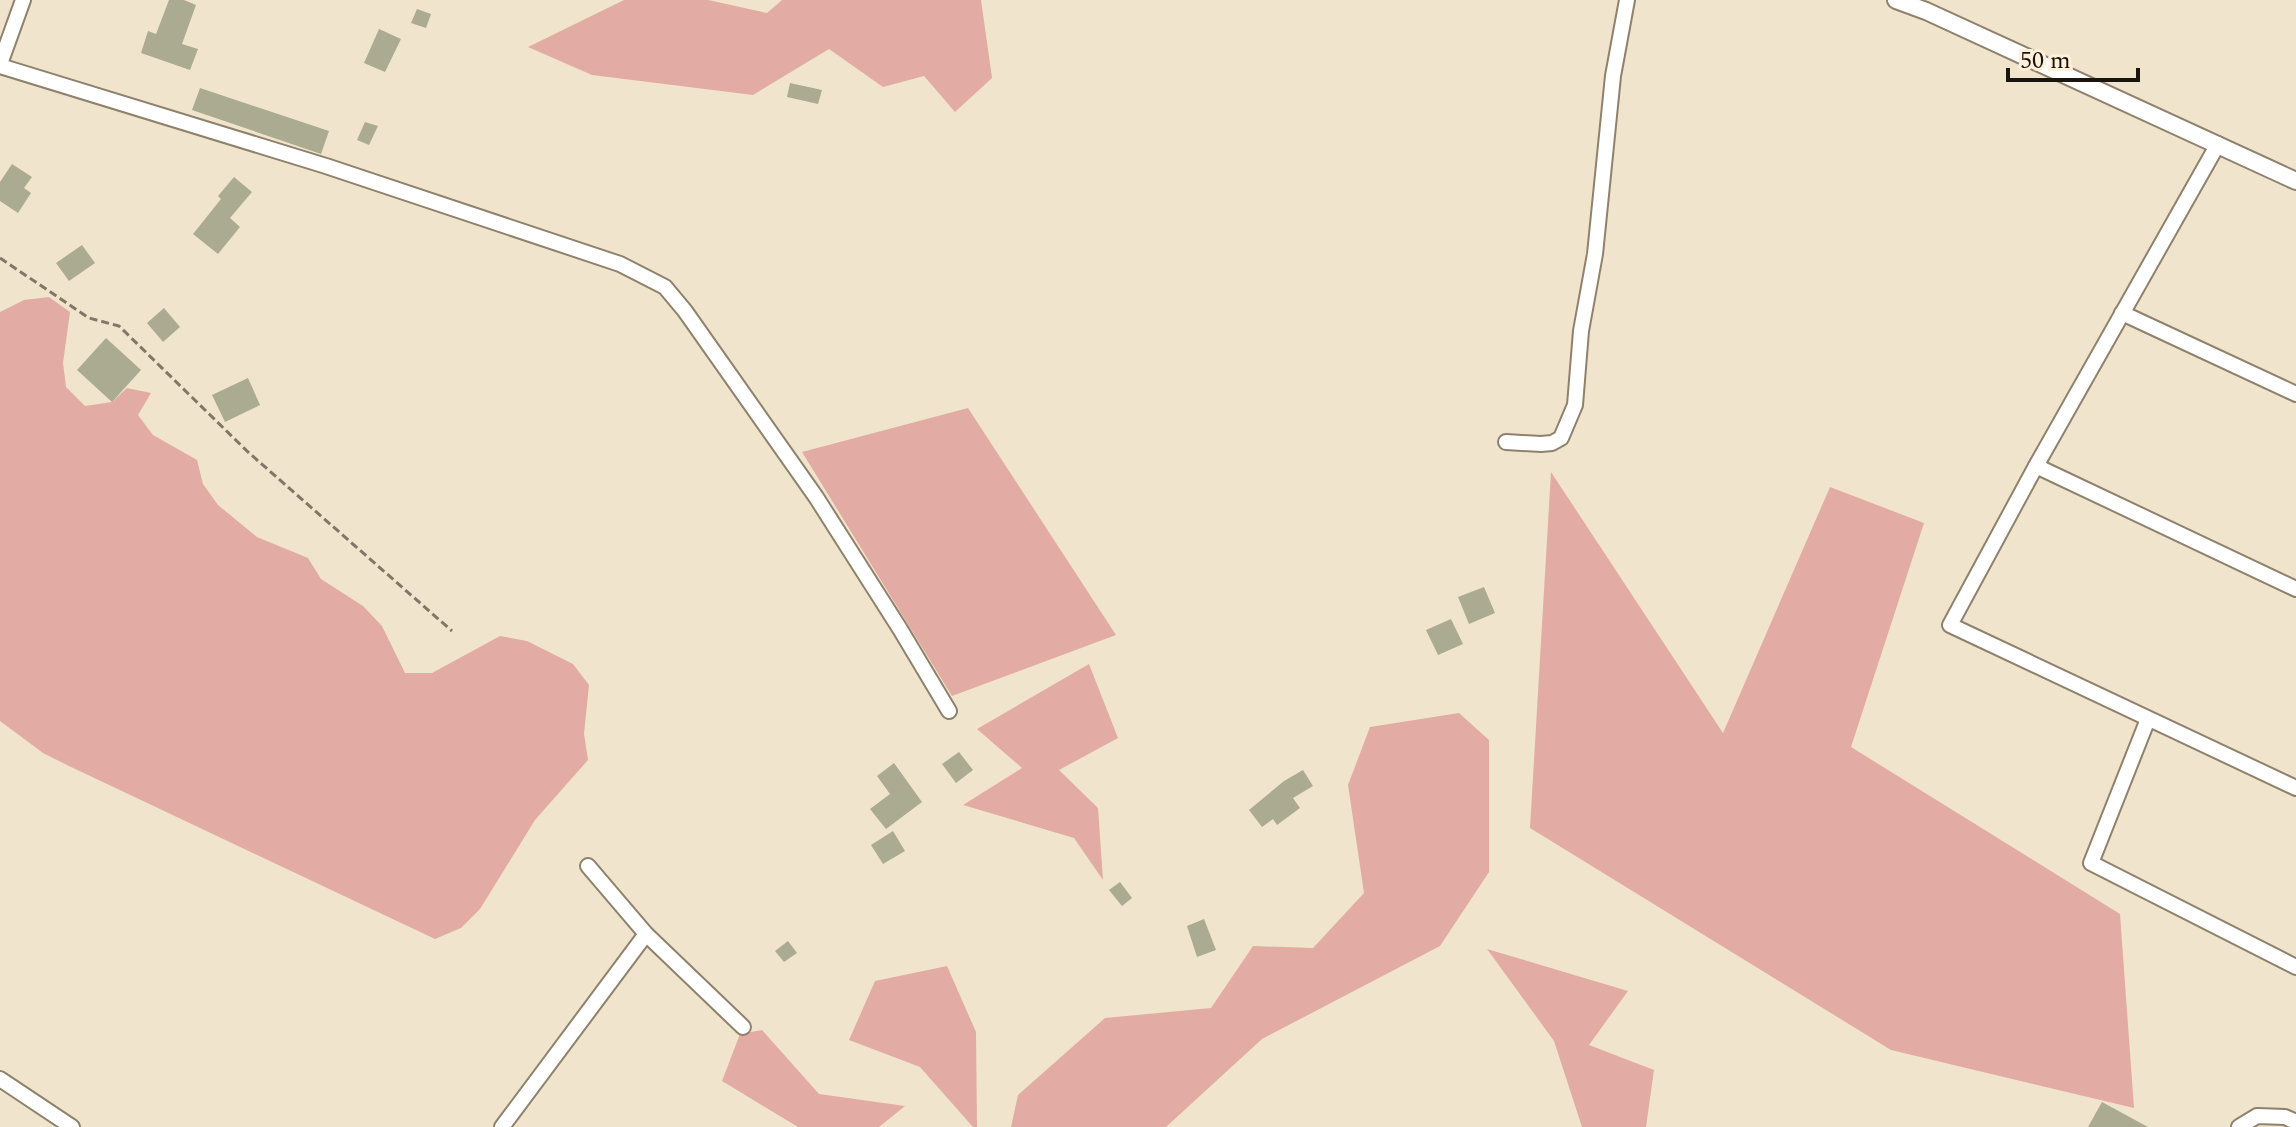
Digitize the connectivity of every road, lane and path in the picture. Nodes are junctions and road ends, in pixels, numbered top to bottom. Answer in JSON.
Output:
{"nodes":[{"id":1,"x":23,"y":0,"type":"edge"},
{"id":2,"x":1627,"y":0,"type":"edge"},
{"id":3,"x":1896,"y":0,"type":"edge"},
{"id":4,"x":0,"y":65,"type":"edge"},
{"id":5,"x":2218,"y":144,"type":"junction"},
{"id":6,"x":2296,"y":181,"type":"edge"},
{"id":7,"x":0,"y":258,"type":"edge"},
{"id":8,"x":2122,"y":313,"type":"junction"},
{"id":9,"x":2296,"y":394,"type":"edge"},
{"id":10,"x":1506,"y":442,"type":"dead end"},
{"id":11,"x":2036,"y":466,"type":"junction"},
{"id":12,"x":2296,"y":589,"type":"edge"},
{"id":13,"x":452,"y":631,"type":"dead end"},
{"id":14,"x":949,"y":711,"type":"dead end"},
{"id":15,"x":2148,"y":719,"type":"junction"},
{"id":16,"x":2296,"y":788,"type":"edge"},
{"id":17,"x":588,"y":866,"type":"dead end"},
{"id":18,"x":646,"y":934,"type":"junction"},
{"id":19,"x":2296,"y":967,"type":"edge"},
{"id":20,"x":743,"y":1027,"type":"dead end"},
{"id":21,"x":0,"y":1079,"type":"edge"},
{"id":22,"x":2296,"y":1122,"type":"edge"},
{"id":23,"x":72,"y":1127,"type":"edge"},
{"id":24,"x":502,"y":1127,"type":"edge"},
{"id":25,"x":2239,"y":1127,"type":"edge"}],
"edges":[{"from":1,"to":4,"type":"street"},
{"from":2,"to":10,"type":"street"},
{"from":3,"to":5,"type":"street"},
{"from":4,"to":14,"type":"street"},
{"from":5,"to":6,"type":"street"},
{"from":5,"to":8,"type":"street"},
{"from":7,"to":13,"type":"path"},
{"from":8,"to":9,"type":"street"},
{"from":8,"to":11,"type":"street"},
{"from":11,"to":12,"type":"street"},
{"from":11,"to":15,"type":"street"},
{"from":15,"to":16,"type":"street"},
{"from":15,"to":19,"type":"street"},
{"from":17,"to":18,"type":"street"},
{"from":18,"to":20,"type":"street"},
{"from":18,"to":24,"type":"street"},
{"from":21,"to":23,"type":"street"},
{"from":22,"to":25,"type":"street"}]}
